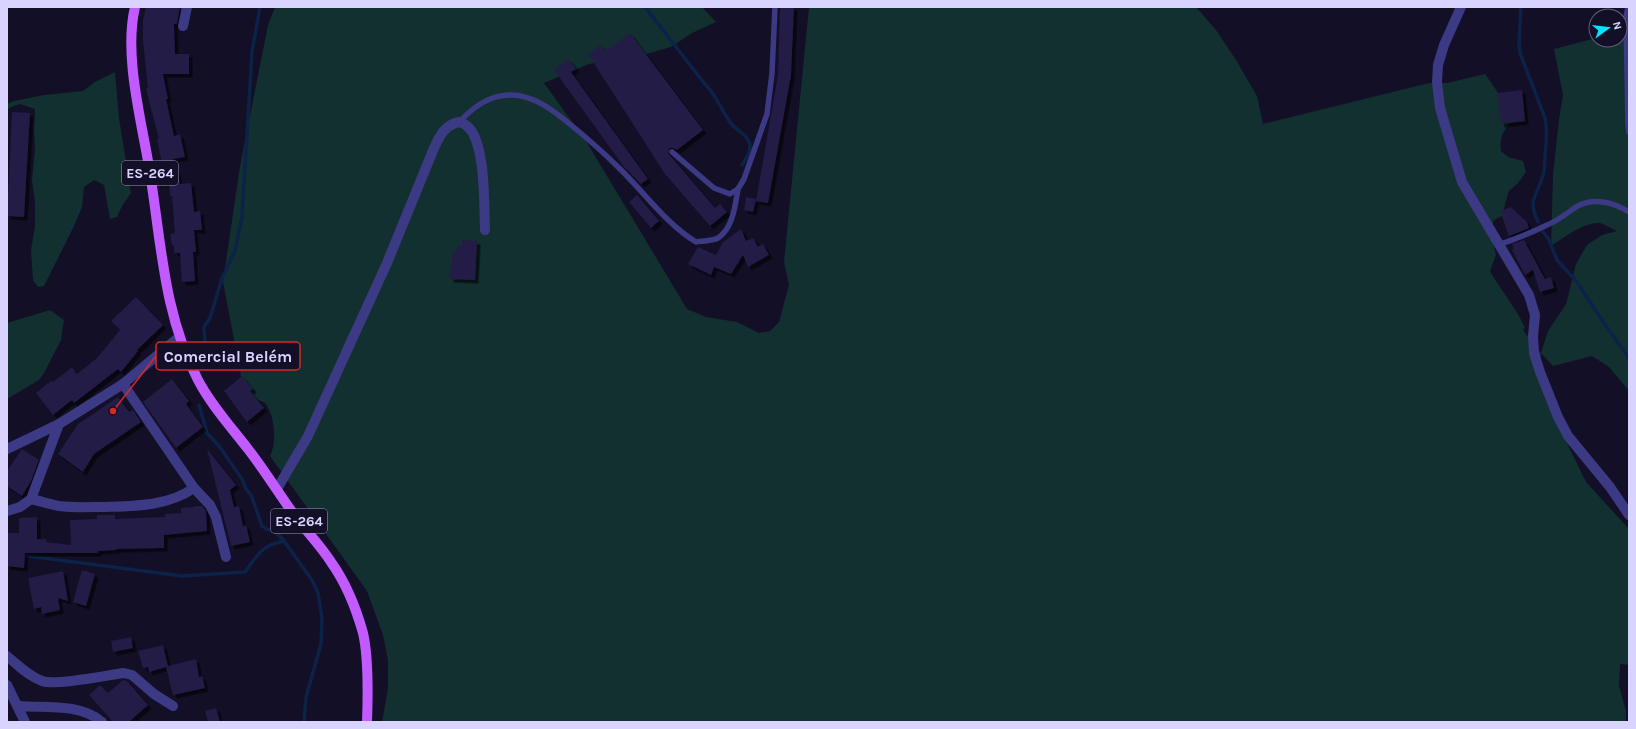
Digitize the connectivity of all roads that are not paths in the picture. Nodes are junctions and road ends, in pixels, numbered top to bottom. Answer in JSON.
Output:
{"nodes":[{"id":1,"x":135,"y":7,"type":"edge"},
{"id":2,"x":188,"y":7,"type":"edge"},
{"id":3,"x":775,"y":7,"type":"edge"},
{"id":4,"x":1461,"y":7,"type":"edge"},
{"id":5,"x":1628,"y":7,"type":"edge"},
{"id":6,"x":183,"y":26,"type":"dead end"},
{"id":7,"x":459,"y":122,"type":"junction"},
{"id":8,"x":1629,"y":132,"type":"edge"},
{"id":9,"x":672,"y":152,"type":"dead end"},
{"id":10,"x":738,"y":189,"type":"junction"},
{"id":11,"x":1629,"y":212,"type":"edge"},
{"id":12,"x":485,"y":230,"type":"dead end"},
{"id":13,"x":1498,"y":245,"type":"junction"},
{"id":14,"x":179,"y":337,"type":"junction"},
{"id":15,"x":123,"y":384,"type":"junction"},
{"id":16,"x":59,"y":424,"type":"junction"},
{"id":17,"x":7,"y":449,"type":"edge"},
{"id":18,"x":194,"y":488,"type":"junction"},
{"id":19,"x":277,"y":489,"type":"junction"},
{"id":20,"x":32,"y":499,"type":"junction"},
{"id":21,"x":7,"y":511,"type":"edge"},
{"id":22,"x":1629,"y":515,"type":"edge"},
{"id":23,"x":226,"y":557,"type":"dead end"},
{"id":24,"x":7,"y":656,"type":"edge"},
{"id":25,"x":7,"y":685,"type":"edge"},
{"id":26,"x":19,"y":706,"type":"junction"},
{"id":27,"x":173,"y":706,"type":"dead end"},
{"id":28,"x":25,"y":722,"type":"edge"},
{"id":29,"x":102,"y":722,"type":"edge"},
{"id":30,"x":367,"y":722,"type":"edge"}],
"edges":[{"from":1,"to":14,"type":"main road","number":"ES-264"},
{"from":2,"to":6,"type":"street"},
{"from":3,"to":10,"type":"lane"},
{"from":4,"to":13,"type":"street"},
{"from":5,"to":8,"type":"lane"},
{"from":7,"to":10,"type":"lane"},
{"from":7,"to":12,"type":"street"},
{"from":7,"to":19,"type":"street"},
{"from":9,"to":10,"type":"lane"},
{"from":11,"to":13,"type":"lane"},
{"from":13,"to":22,"type":"street"},
{"from":14,"to":15,"type":"street"},
{"from":14,"to":19,"type":"main road","number":"ES-264"},
{"from":15,"to":16,"type":"street"},
{"from":15,"to":18,"type":"street"},
{"from":16,"to":17,"type":"street"},
{"from":16,"to":20,"type":"street"},
{"from":18,"to":20,"type":"street"},
{"from":18,"to":23,"type":"street"},
{"from":19,"to":30,"type":"main road","number":"ES-264"},
{"from":20,"to":21,"type":"street"},
{"from":24,"to":27,"type":"street"},
{"from":25,"to":26,"type":"street"},
{"from":26,"to":28,"type":"street"},
{"from":26,"to":29,"type":"street"}]}
